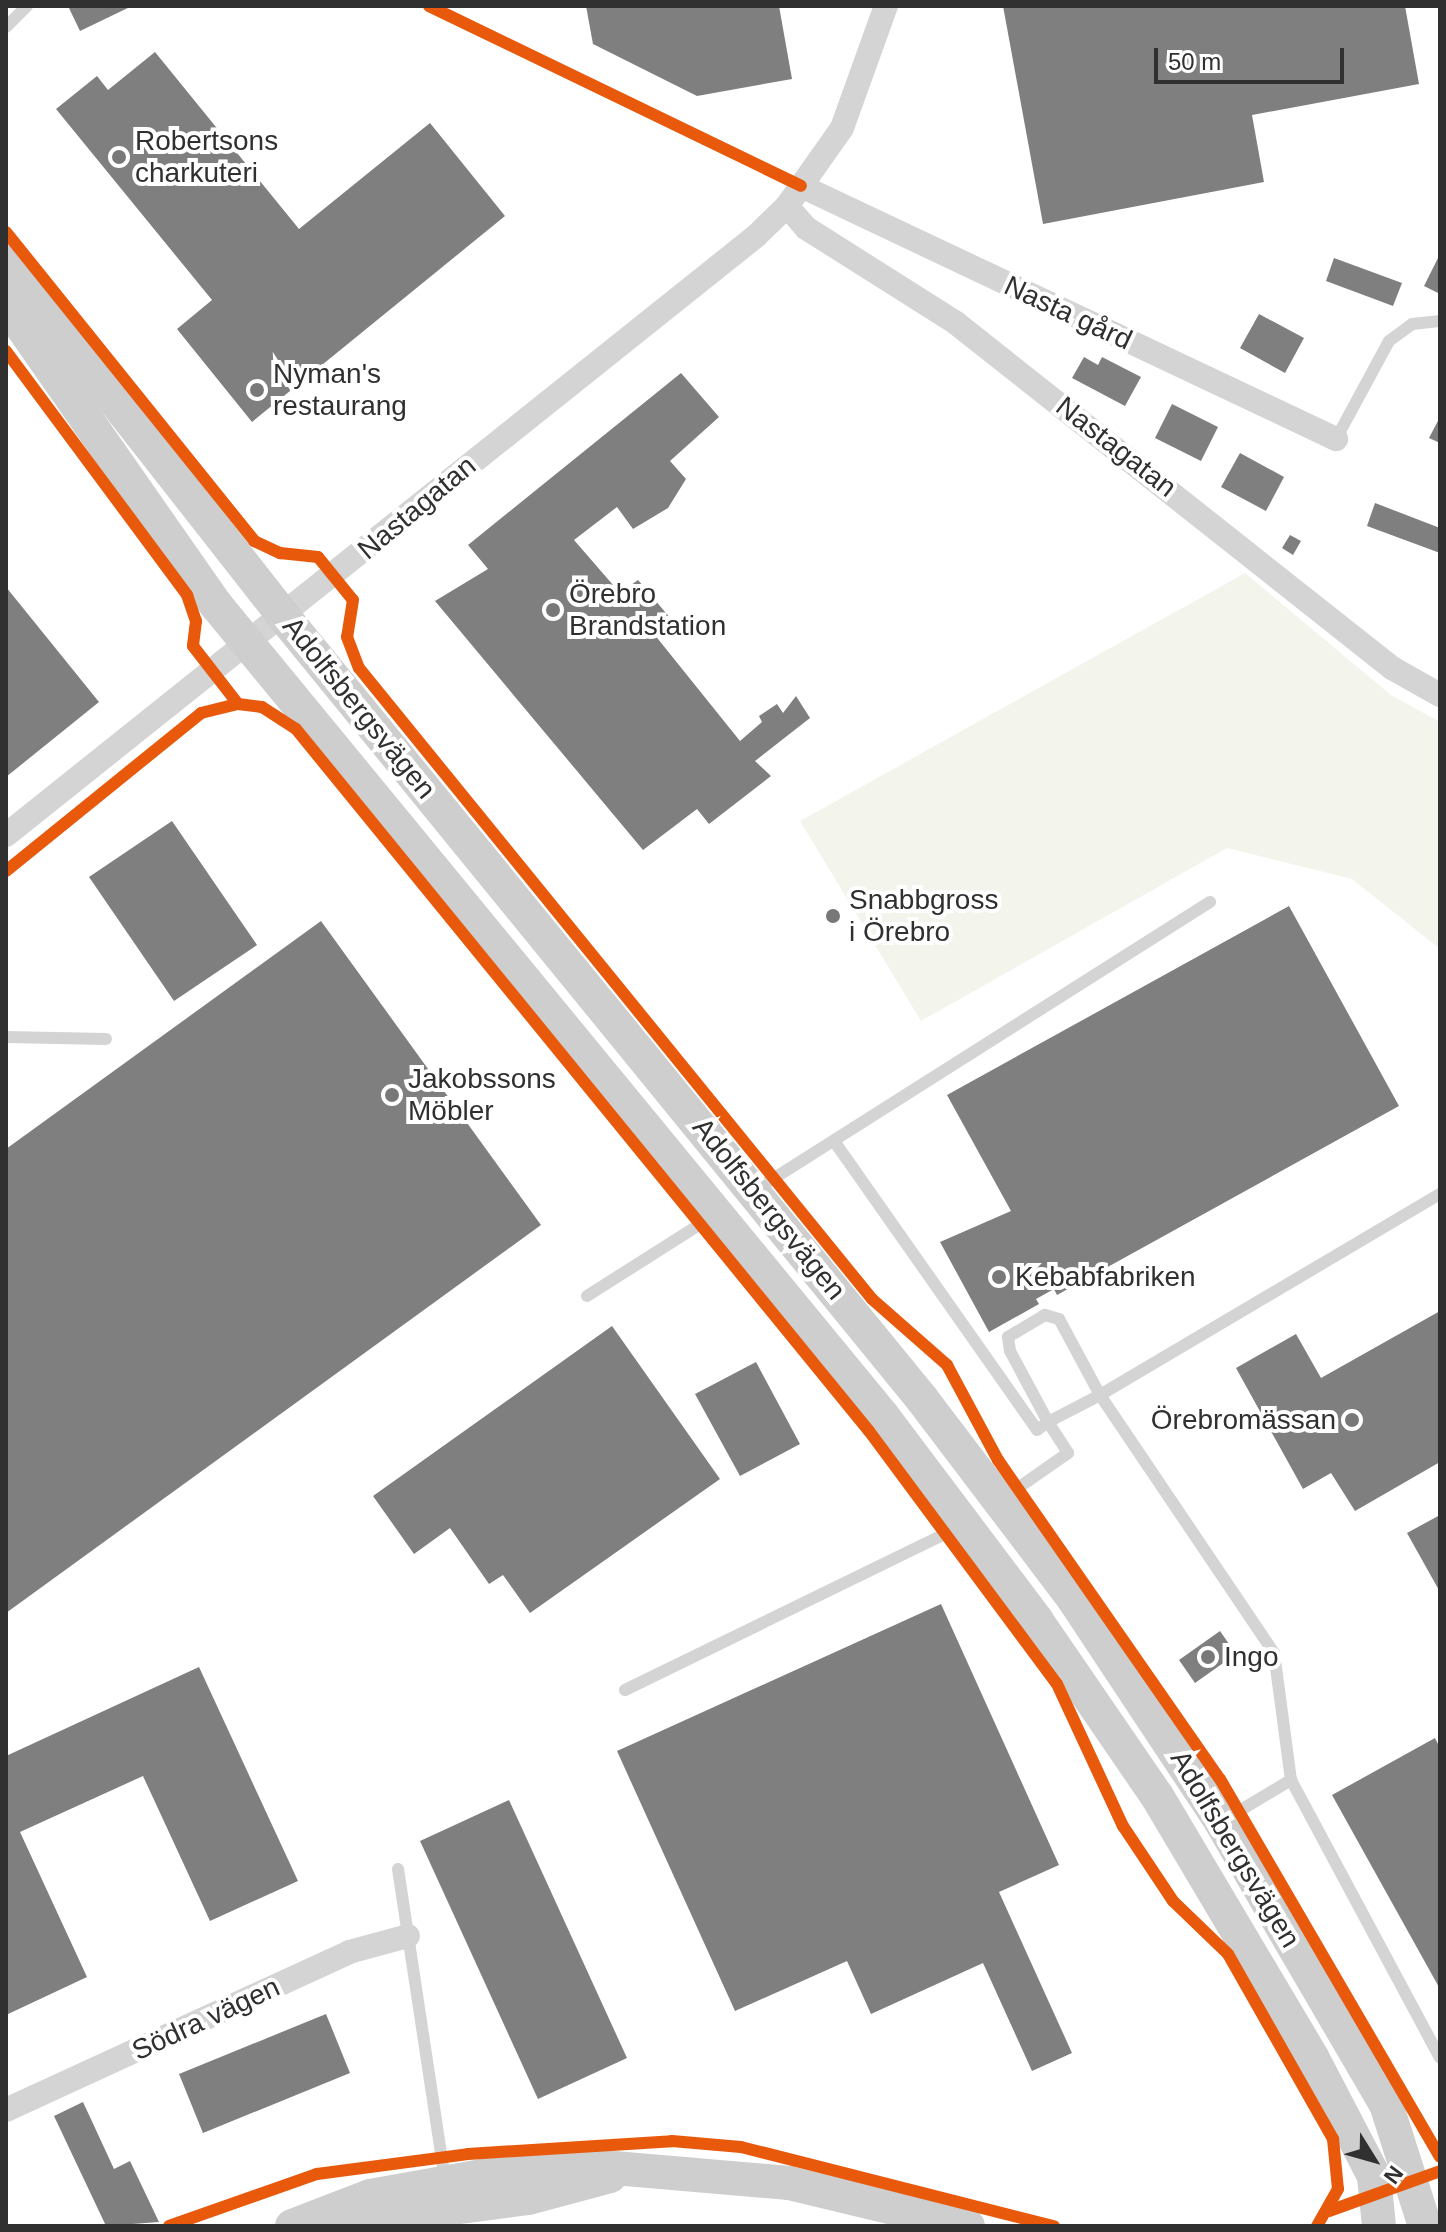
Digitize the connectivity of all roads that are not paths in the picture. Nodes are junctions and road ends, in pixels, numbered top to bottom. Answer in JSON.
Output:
{"nodes":[{"id":1,"x":27,"y":6,"type":"edge"},
{"id":2,"x":886,"y":6,"type":"edge"},
{"id":3,"x":6,"y":27,"type":"edge"},
{"id":4,"x":801,"y":186,"type":"junction"},
{"id":5,"x":787,"y":206,"type":"junction"},
{"id":6,"x":6,"y":262,"type":"edge"},
{"id":7,"x":6,"y":304,"type":"edge"},
{"id":8,"x":1440,"y":321,"type":"edge"},
{"id":9,"x":1336,"y":439,"type":"joint"},
{"id":10,"x":284,"y":617,"type":"junction"},
{"id":11,"x":249,"y":643,"type":"junction"},
{"id":12,"x":1440,"y":695,"type":"edge"},
{"id":13,"x":6,"y":835,"type":"edge"},
{"id":14,"x":1210,"y":902,"type":"dead end"},
{"id":15,"x":6,"y":1037,"type":"edge"},
{"id":16,"x":106,"y":1039,"type":"dead end"},
{"id":17,"x":834,"y":1141,"type":"junction"},
{"id":18,"x":754,"y":1191,"type":"junction"},
{"id":19,"x":1440,"y":1194,"type":"edge"},
{"id":20,"x":717,"y":1213,"type":"junction"},
{"id":21,"x":587,"y":1296,"type":"dead end"},
{"id":22,"x":1100,"y":1395,"type":"junction"},
{"id":23,"x":1048,"y":1422,"type":"junction"},
{"id":24,"x":1001,"y":1500,"type":"junction"},
{"id":25,"x":965,"y":1524,"type":"junction"},
{"id":26,"x":625,"y":1690,"type":"dead end"},
{"id":27,"x":1291,"y":1780,"type":"junction"},
{"id":28,"x":1221,"y":1822,"type":"junction"},
{"id":29,"x":1185,"y":1843,"type":"junction"},
{"id":30,"x":398,"y":1869,"type":"dead end"},
{"id":31,"x":408,"y":1936,"type":"junction"},
{"id":32,"x":1440,"y":2058,"type":"edge"},
{"id":33,"x":6,"y":2110,"type":"edge"},
{"id":34,"x":626,"y":2172,"type":"junction"},
{"id":35,"x":528,"y":2198,"type":"junction"},
{"id":36,"x":447,"y":2211,"type":"edge"},
{"id":37,"x":344,"y":2225,"type":"edge"},
{"id":38,"x":292,"y":2226,"type":"edge"},
{"id":39,"x":496,"y":2226,"type":"edge"},
{"id":40,"x":968,"y":2226,"type":"edge"},
{"id":41,"x":1379,"y":2226,"type":"edge"},
{"id":42,"x":1425,"y":2226,"type":"edge"}],
"edges":[{"from":1,"to":3,"type":"lane"},
{"from":2,"to":4,"type":"street","name":"Nastagatan"},
{"from":4,"to":5,"type":"street","name":"Nastagatan"},
{"from":4,"to":9,"type":"street","name":"Nasta gård"},
{"from":5,"to":10,"type":"street","name":"Nastagatan"},
{"from":5,"to":12,"type":"street","name":"Nastagatan"},
{"from":6,"to":10,"type":"main road","name":"Adolfsbergsvägen"},
{"from":7,"to":11,"type":"main road","name":"Adolfsbergsvägen"},
{"from":8,"to":9,"type":"lane"},
{"from":10,"to":11,"type":"street","name":"Nastagatan"},
{"from":10,"to":18,"type":"main road","name":"Adolfsbergsvägen"},
{"from":11,"to":13,"type":"street","name":"Nastagatan"},
{"from":11,"to":20,"type":"main road","name":"Adolfsbergsvägen"},
{"from":14,"to":17,"type":"lane"},
{"from":15,"to":16,"type":"lane"},
{"from":17,"to":18,"type":"lane"},
{"from":17,"to":23,"type":"lane"},
{"from":18,"to":20,"type":"main road"},
{"from":18,"to":24,"type":"main road","name":"Adolfsbergsvägen"},
{"from":19,"to":22,"type":"lane"},
{"from":20,"to":21,"type":"lane"},
{"from":20,"to":25,"type":"main road","name":"Adolfsbergsvägen"},
{"from":22,"to":23,"type":"lane"},
{"from":22,"to":23,"type":"lane"},
{"from":22,"to":27,"type":"lane"},
{"from":23,"to":24,"type":"lane"},
{"from":24,"to":25,"type":"main road"},
{"from":24,"to":28,"type":"main road","name":"Adolfsbergsvägen"},
{"from":25,"to":26,"type":"lane"},
{"from":25,"to":29,"type":"main road","name":"Adolfsbergsvägen"},
{"from":27,"to":28,"type":"lane"},
{"from":27,"to":32,"type":"lane"},
{"from":28,"to":29,"type":"main road"},
{"from":28,"to":42,"type":"main road","name":"Adolfsbergsvägen"},
{"from":29,"to":41,"type":"main road","name":"Adolfsbergsvägen"},
{"from":30,"to":31,"type":"lane"},
{"from":31,"to":33,"type":"street","name":"Södra vägen"},
{"from":31,"to":36,"type":"lane"},
{"from":34,"to":35,"type":"main road"},
{"from":34,"to":36,"type":"main road"},
{"from":34,"to":40,"type":"main road"},
{"from":35,"to":36,"type":"main road"},
{"from":35,"to":39,"type":"main road"},
{"from":36,"to":37,"type":"main road"},
{"from":36,"to":38,"type":"main road"}]}
